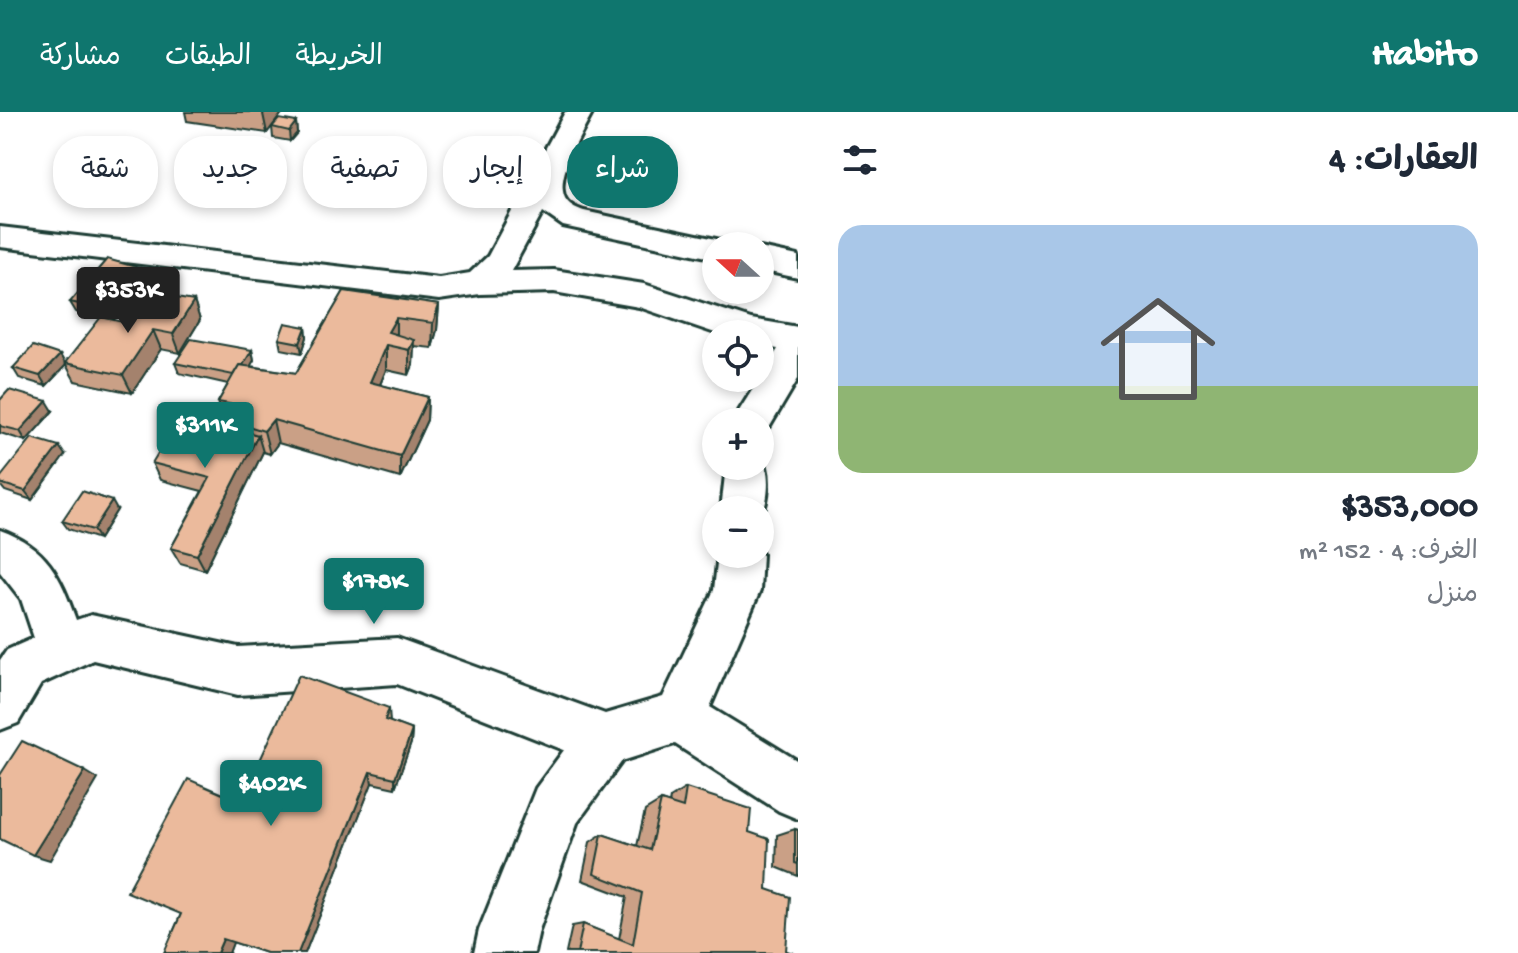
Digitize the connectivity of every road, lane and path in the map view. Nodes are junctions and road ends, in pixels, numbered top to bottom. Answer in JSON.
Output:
{"nodes":[{"id":1,"x":579,"y":112,"type":"edge"},
{"id":2,"x":551,"y":171,"type":"edge"},
{"id":3,"x":551,"y":202,"type":"edge"},
{"id":4,"x":530,"y":210,"type":"joint"},
{"id":5,"x":0,"y":237,"type":"edge"},
{"id":6,"x":702,"y":246,"type":"edge"},
{"id":7,"x":774,"y":262,"type":"edge"},
{"id":8,"x":798,"y":267,"type":"edge"},
{"id":9,"x":480,"y":283,"type":"junction"},
{"id":10,"x":644,"y":296,"type":"junction"},
{"id":11,"x":798,"y":340,"type":"edge"},
{"id":12,"x":798,"y":348,"type":"edge"},
{"id":13,"x":761,"y":408,"type":"edge"},
{"id":14,"x":0,"y":549,"type":"edge"},
{"id":15,"x":739,"y":568,"type":"edge"},
{"id":16,"x":62,"y":650,"type":"junction"},
{"id":17,"x":0,"y":705,"type":"edge"},
{"id":18,"x":680,"y":717,"type":"junction"},
{"id":19,"x":605,"y":740,"type":"junction"},
{"id":20,"x":798,"y":792,"type":"edge"},
{"id":21,"x":504,"y":953,"type":"edge"}],
"edges":[{"from":1,"to":2,"type":"street"},
{"from":3,"to":6,"type":"street"},
{"from":4,"to":9,"type":"street"},
{"from":4,"to":10,"type":"street"},
{"from":5,"to":9,"type":"street"},
{"from":7,"to":8,"type":"street"},
{"from":9,"to":10,"type":"street"},
{"from":10,"to":11,"type":"street"},
{"from":12,"to":13,"type":"street"},
{"from":14,"to":16,"type":"street"},
{"from":15,"to":18,"type":"street"},
{"from":16,"to":17,"type":"street"},
{"from":16,"to":19,"type":"street"},
{"from":18,"to":19,"type":"street"},
{"from":18,"to":20,"type":"street"},
{"from":19,"to":21,"type":"street"}]}
